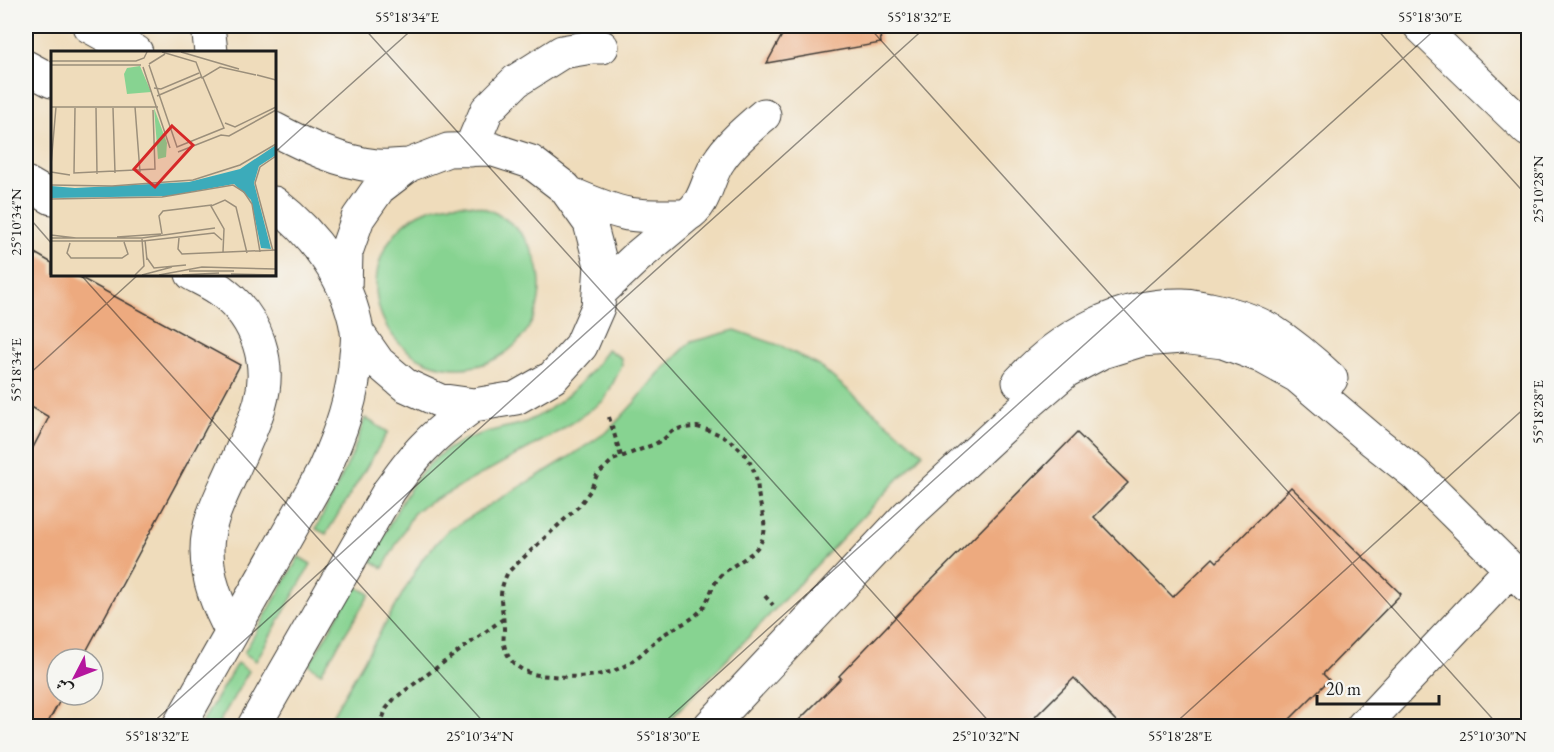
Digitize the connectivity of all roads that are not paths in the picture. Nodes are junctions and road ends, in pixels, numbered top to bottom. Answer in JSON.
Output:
{"nodes":[{"id":1,"x":89,"y":26,"type":"edge"},
{"id":2,"x":208,"y":26,"type":"edge"},
{"id":3,"x":1420,"y":26,"type":"edge"},
{"id":4,"x":602,"y":47,"type":"dead end"},
{"id":5,"x":134,"y":51,"type":"edge"},
{"id":6,"x":212,"y":51,"type":"edge"},
{"id":7,"x":764,"y":115,"type":"dead end"},
{"id":8,"x":276,"y":130,"type":"edge"},
{"id":9,"x":1528,"y":130,"type":"edge"},
{"id":10,"x":470,"y":150,"type":"junction"},
{"id":11,"x":409,"y":165,"type":"junction"},
{"id":12,"x":26,"y":183,"type":"edge"},
{"id":13,"x":569,"y":193,"type":"junction"},
{"id":14,"x":51,"y":197,"type":"edge"},
{"id":15,"x":276,"y":205,"type":"edge"},
{"id":16,"x":686,"y":216,"type":"junction"},
{"id":17,"x":196,"y":276,"type":"edge"},
{"id":18,"x":345,"y":290,"type":"junction"},
{"id":19,"x":599,"y":293,"type":"junction"},
{"id":20,"x":357,"y":332,"type":"junction"},
{"id":21,"x":474,"y":405,"type":"junction"},
{"id":22,"x":1520,"y":577,"type":"edge"},
{"id":23,"x":232,"y":632,"type":"junction"},
{"id":24,"x":179,"y":726,"type":"edge"},
{"id":25,"x":254,"y":726,"type":"edge"},
{"id":26,"x":710,"y":726,"type":"edge"},
{"id":27,"x":1363,"y":726,"type":"edge"}],
"edges":[{"from":1,"to":5,"type":"street"},
{"from":2,"to":6,"type":"street"},
{"from":3,"to":9,"type":"street"},
{"from":4,"to":10,"type":"street"},
{"from":7,"to":16,"type":"street"},
{"from":8,"to":11,"type":"street"},
{"from":10,"to":11,"type":"street"},
{"from":10,"to":13,"type":"street"},
{"from":11,"to":18,"type":"street"},
{"from":12,"to":14,"type":"street"},
{"from":13,"to":16,"type":"street"},
{"from":13,"to":19,"type":"street"},
{"from":15,"to":18,"type":"street"},
{"from":16,"to":19,"type":"street"},
{"from":17,"to":23,"type":"street"},
{"from":18,"to":20,"type":"street"},
{"from":19,"to":21,"type":"street"},
{"from":20,"to":21,"type":"street"},
{"from":20,"to":23,"type":"street"},
{"from":21,"to":25,"type":"street"},
{"from":22,"to":26,"type":"street"},
{"from":22,"to":27,"type":"street"},
{"from":23,"to":24,"type":"street"}]}
